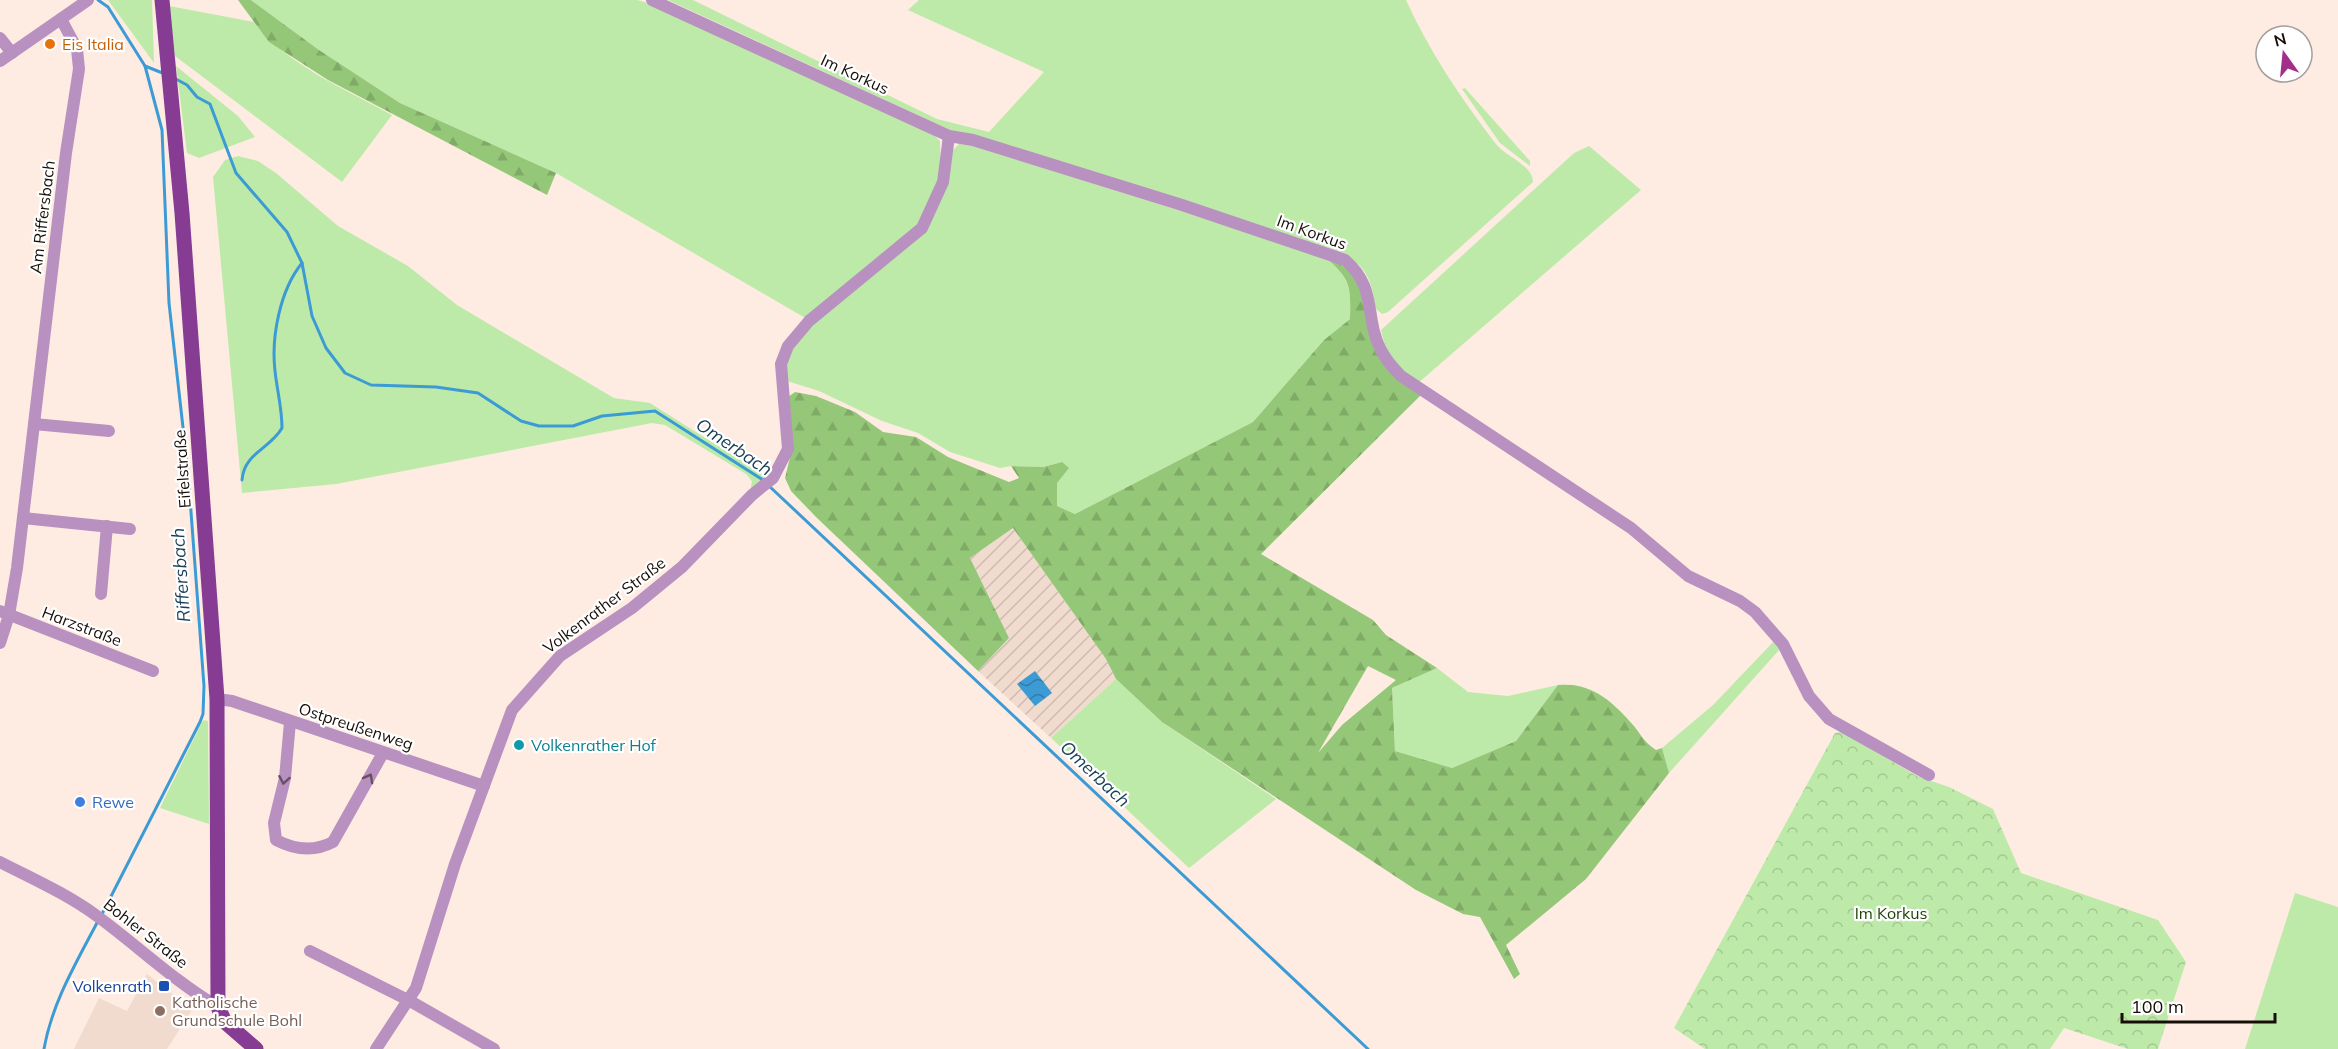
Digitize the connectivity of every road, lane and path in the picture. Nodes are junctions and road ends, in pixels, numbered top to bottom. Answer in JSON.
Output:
{"nodes":[{"id":1,"x":88,"y":0,"type":"edge"},
{"id":2,"x":162,"y":0,"type":"edge"},
{"id":3,"x":652,"y":0,"type":"edge"},
{"id":4,"x":61,"y":19,"type":"junction"},
{"id":5,"x":0,"y":38,"type":"edge"},
{"id":6,"x":12,"y":53,"type":"junction"},
{"id":7,"x":0,"y":61,"type":"edge"},
{"id":8,"x":949,"y":136,"type":"junction"},
{"id":9,"x":34,"y":424,"type":"junction"},
{"id":10,"x":109,"y":431,"type":"dead end"},
{"id":11,"x":23,"y":518,"type":"junction"},
{"id":12,"x":107,"y":526,"type":"junction"},
{"id":13,"x":130,"y":529,"type":"dead end"},
{"id":14,"x":101,"y":594,"type":"dead end"},
{"id":15,"x":5,"y":613,"type":"edge"},
{"id":16,"x":0,"y":643,"type":"edge"},
{"id":17,"x":153,"y":671,"type":"dead end"},
{"id":18,"x":217,"y":699,"type":"junction"},
{"id":19,"x":290,"y":722,"type":"junction"},
{"id":20,"x":383,"y":753,"type":"junction"},
{"id":21,"x":1929,"y":775,"type":"dead end"},
{"id":22,"x":484,"y":786,"type":"junction"},
{"id":23,"x":0,"y":862,"type":"edge"},
{"id":24,"x":310,"y":951,"type":"dead end"},
{"id":25,"x":410,"y":1001,"type":"junction"},
{"id":26,"x":218,"y":1007,"type":"junction"},
{"id":27,"x":256,"y":1049,"type":"edge"},
{"id":28,"x":376,"y":1049,"type":"edge"},
{"id":29,"x":494,"y":1049,"type":"edge"}],
"edges":[{"from":1,"to":4,"type":"street"},
{"from":2,"to":18,"type":"main road","name":"Eifelstraße"},
{"from":3,"to":8,"type":"street","name":"Im Korkus"},
{"from":4,"to":6,"type":"street"},
{"from":4,"to":9,"type":"street","name":"Am Riffersbach"},
{"from":5,"to":6,"type":"street"},
{"from":6,"to":7,"type":"street"},
{"from":8,"to":21,"type":"street","name":"Im Korkus"},
{"from":8,"to":22,"type":"street","name":"Volkenrather Straße"},
{"from":9,"to":10,"type":"street"},
{"from":9,"to":11,"type":"street","name":"Am Riffersbach"},
{"from":11,"to":12,"type":"street"},
{"from":11,"to":15,"type":"street","name":"Am Riffersbach"},
{"from":12,"to":13,"type":"street"},
{"from":12,"to":14,"type":"street"},
{"from":15,"to":16,"type":"street","name":"Am Riffersbach"},
{"from":15,"to":17,"type":"street","name":"Harzstraße"},
{"from":18,"to":19,"type":"street","name":"Ostpreußenweg"},
{"from":18,"to":26,"type":"main road","name":"Eifelstraße"},
{"from":19,"to":20,"type":"street","name":"Ostpreußenweg"},
{"from":19,"to":20,"type":"street","one_way":true},
{"from":20,"to":22,"type":"street","name":"Ostpreußenweg"},
{"from":22,"to":25,"type":"street","name":"Volkenrather Straße"},
{"from":23,"to":26,"type":"street","name":"Bohler Straße"},
{"from":24,"to":25,"type":"street"},
{"from":25,"to":28,"type":"street","name":"Volkenrather Straße"},
{"from":25,"to":29,"type":"street"},
{"from":26,"to":27,"type":"main road","name":"Bohler Straße"}]}
